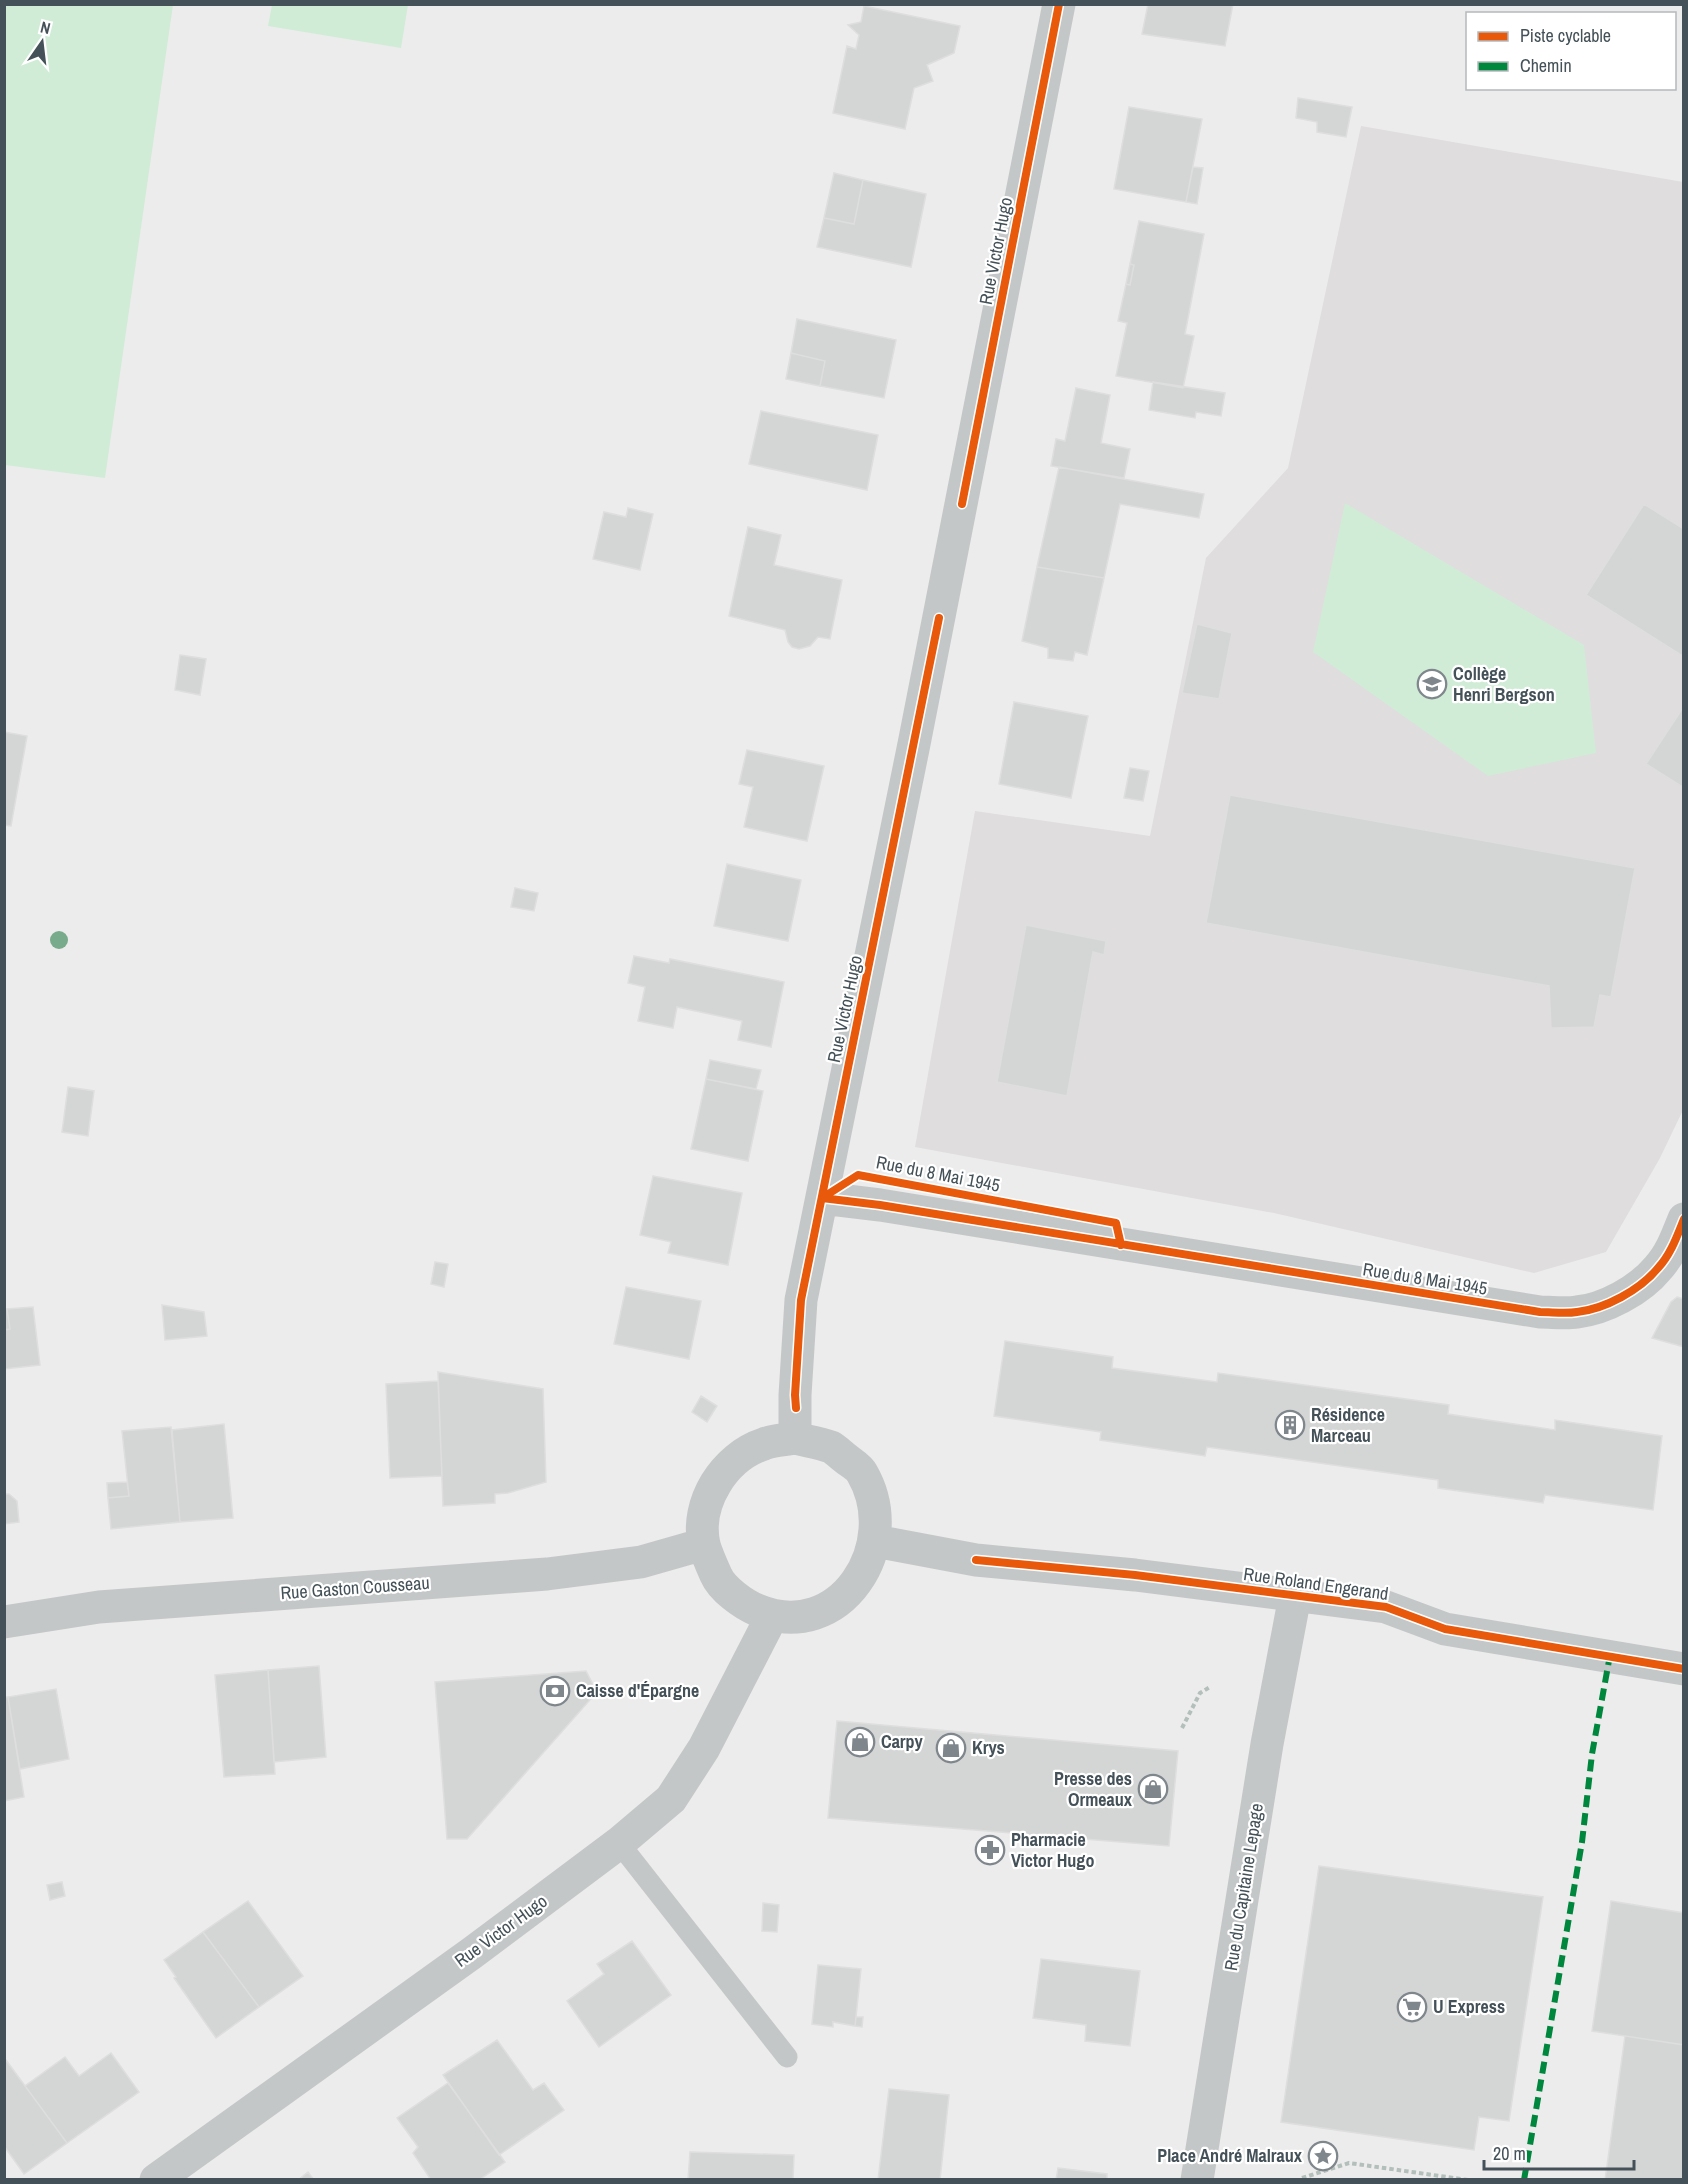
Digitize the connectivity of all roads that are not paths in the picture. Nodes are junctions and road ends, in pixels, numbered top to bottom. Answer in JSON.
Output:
{"nodes":[{"id":1,"x":1059,"y":4,"type":"edge"},
{"id":2,"x":822,"y":1198,"type":"junction"},
{"id":3,"x":1683,"y":1219,"type":"edge"},
{"id":4,"x":795,"y":1438,"type":"junction"},
{"id":5,"x":875,"y":1541,"type":"junction"},
{"id":6,"x":704,"y":1544,"type":"junction"},
{"id":7,"x":1295,"y":1596,"type":"junction"},
{"id":8,"x":772,"y":1616,"type":"junction"},
{"id":9,"x":4,"y":1622,"type":"edge"},
{"id":10,"x":1683,"y":1669,"type":"edge"},
{"id":11,"x":619,"y":1843,"type":"junction"},
{"id":12,"x":787,"y":2056,"type":"dead end"},
{"id":13,"x":156,"y":2180,"type":"edge"},
{"id":14,"x":1197,"y":2180,"type":"edge"}],
"edges":[{"from":1,"to":2,"type":"street","name":"Rue Victor Hugo"},
{"from":2,"to":3,"type":"street","name":"Rue du 8 Mai 1945"},
{"from":2,"to":4,"type":"street","name":"Rue Victor Hugo"},
{"from":4,"to":5,"type":"street"},
{"from":4,"to":6,"type":"street"},
{"from":5,"to":7,"type":"street","name":"Rue Roland Engerand"},
{"from":5,"to":8,"type":"street"},
{"from":6,"to":8,"type":"street"},
{"from":6,"to":9,"type":"street","name":"Rue Gaston Cousseau"},
{"from":7,"to":10,"type":"street","name":"Rue Roland Engerand"},
{"from":7,"to":14,"type":"street","name":"Rue du Capitaine Lepage"},
{"from":8,"to":11,"type":"street","name":"Rue Victor Hugo"},
{"from":11,"to":12,"type":"lane"},
{"from":11,"to":13,"type":"street","name":"Rue Victor Hugo"}]}
